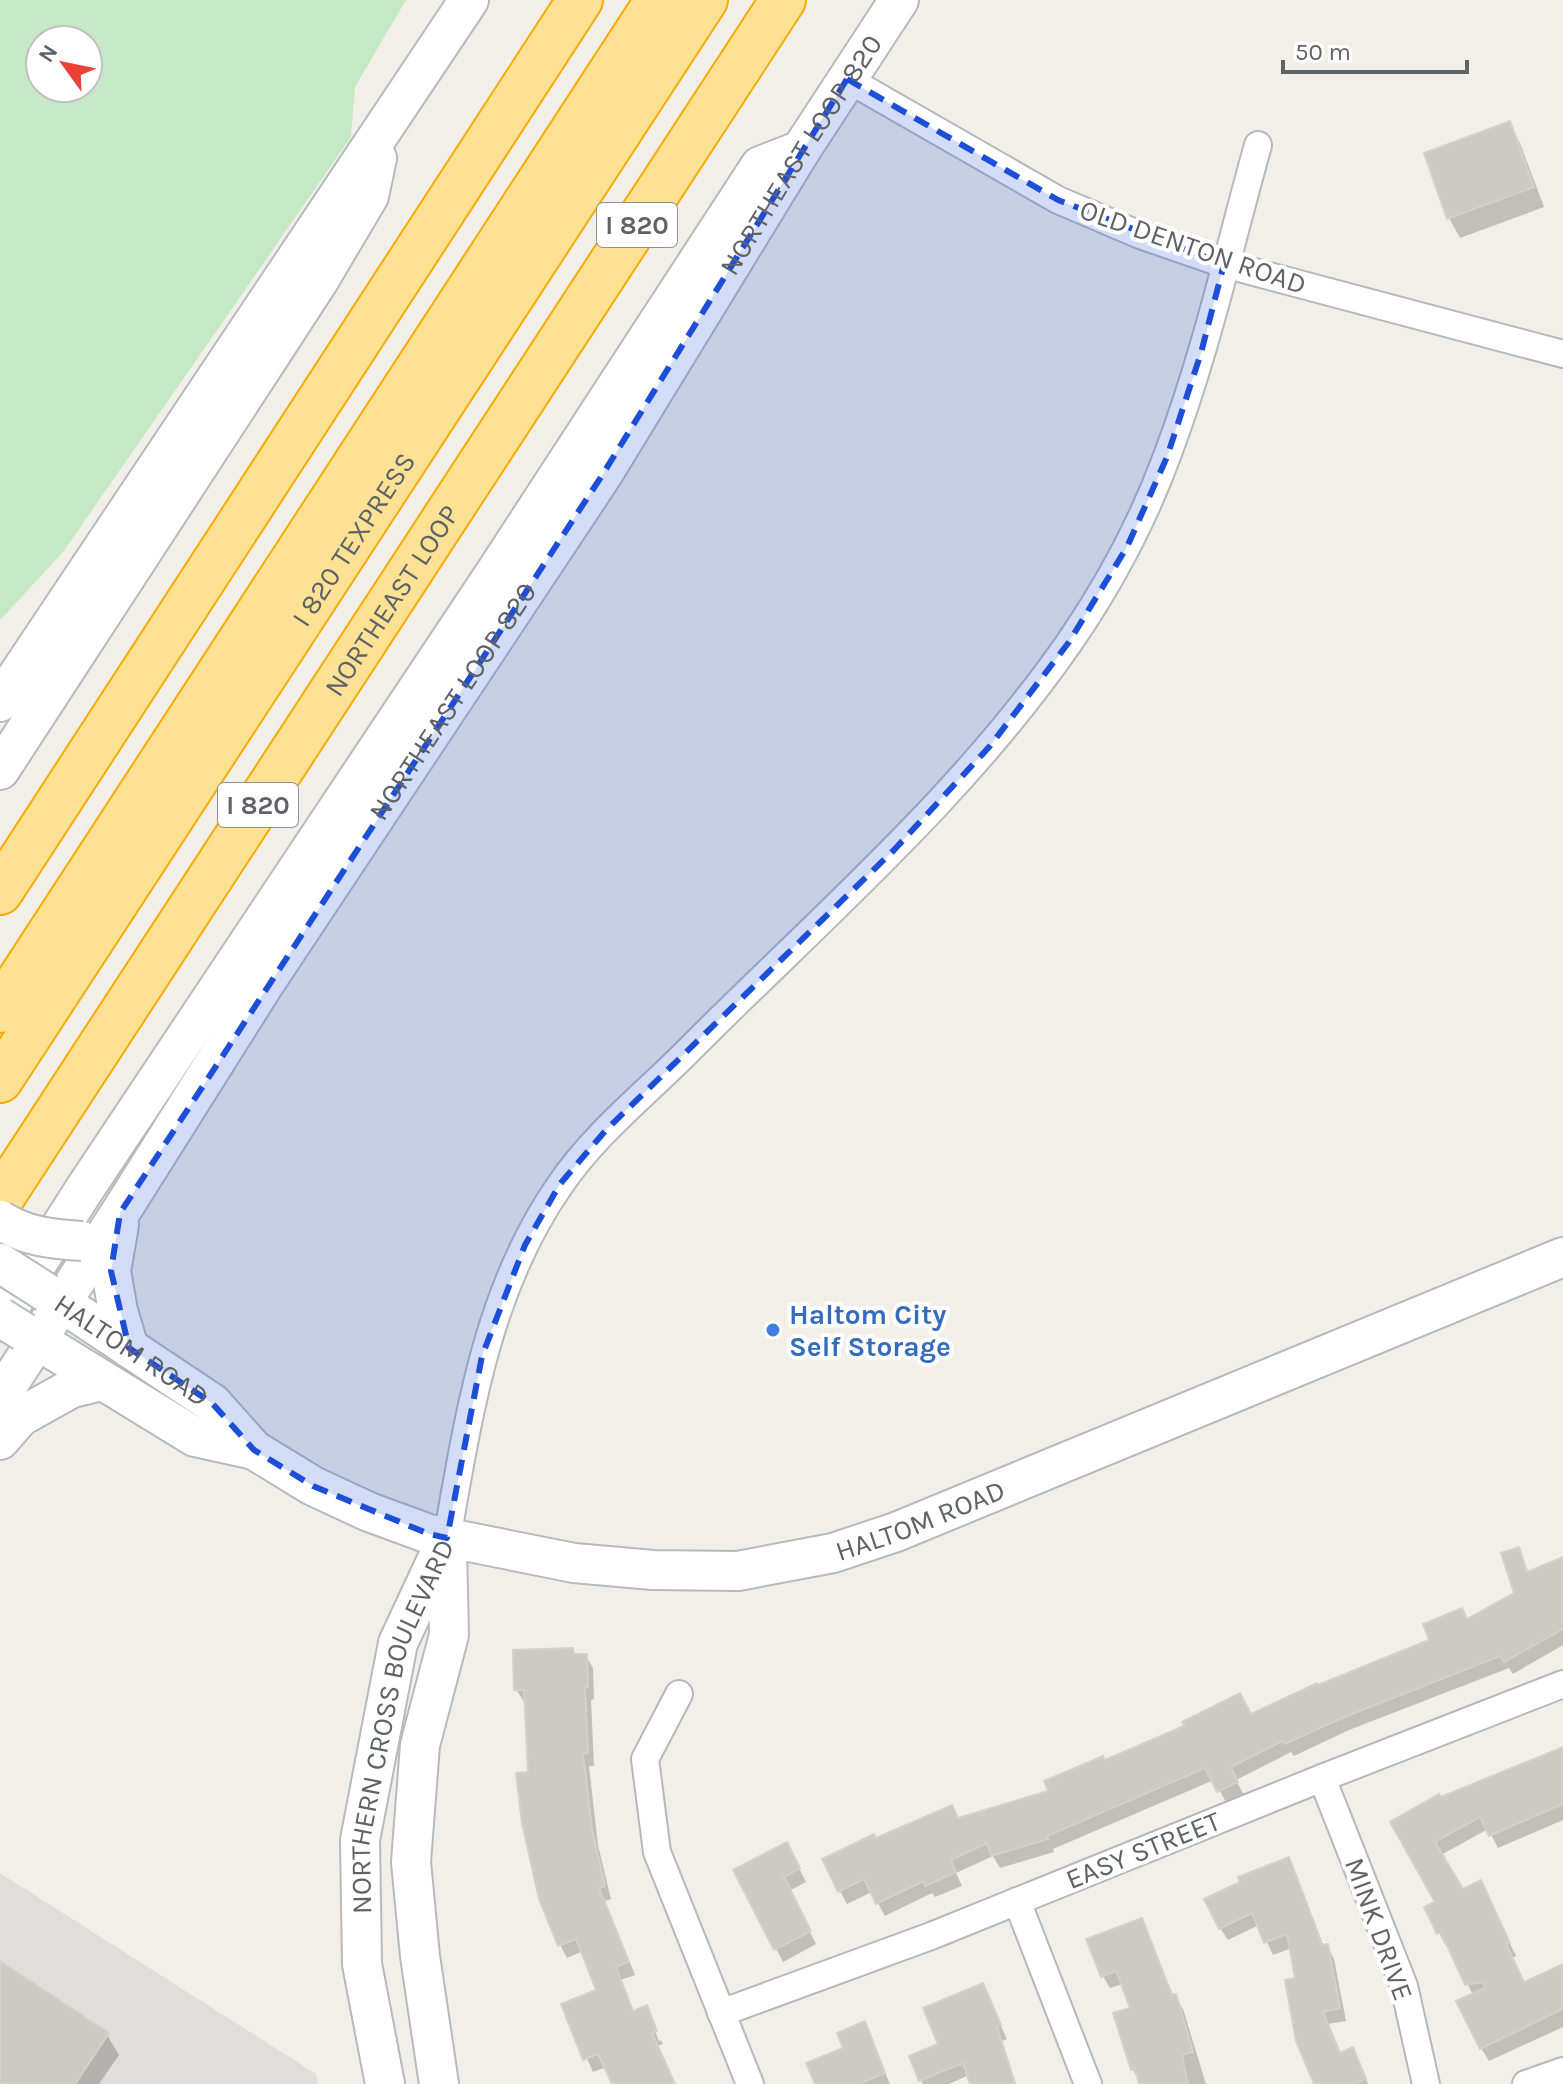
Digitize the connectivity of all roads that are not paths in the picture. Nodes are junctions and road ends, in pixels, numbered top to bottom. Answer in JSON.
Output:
{"nodes":[{"id":1,"x":469,"y":0,"type":"edge"},
{"id":2,"x":580,"y":0,"type":"edge"},
{"id":3,"x":658,"y":0,"type":"edge"},
{"id":4,"x":705,"y":0,"type":"edge"},
{"id":5,"x":783,"y":0,"type":"edge"},
{"id":6,"x":899,"y":0,"type":"edge"},
{"id":7,"x":847,"y":79,"type":"junction"},
{"id":8,"x":384,"y":128,"type":"junction"},
{"id":9,"x":1258,"y":145,"type":"dead end"},
{"id":10,"x":801,"y":150,"type":"junction"},
{"id":11,"x":1224,"y":264,"type":"junction"},
{"id":12,"x":1563,"y":354,"type":"edge"},
{"id":13,"x":0,"y":702,"type":"edge"},
{"id":14,"x":0,"y":770,"type":"edge"},
{"id":15,"x":0,"y":892,"type":"edge"},
{"id":16,"x":0,"y":1010,"type":"edge"},
{"id":17,"x":0,"y":1080,"type":"edge"},
{"id":18,"x":0,"y":1200,"type":"edge"},
{"id":19,"x":120,"y":1213,"type":"junction"},
{"id":20,"x":0,"y":1220,"type":"edge"},
{"id":21,"x":1563,"y":1257,"type":"edge"},
{"id":22,"x":0,"y":1263,"type":"edge"},
{"id":23,"x":54,"y":1298,"type":"junction"},
{"id":24,"x":15,"y":1328,"type":"edge"},
{"id":25,"x":129,"y":1348,"type":"junction"},
{"id":26,"x":102,"y":1381,"type":"junction"},
{"id":27,"x":0,"y":1397,"type":"edge"},
{"id":28,"x":0,"y":1440,"type":"edge"},
{"id":29,"x":254,"y":1450,"type":"junction"},
{"id":30,"x":447,"y":1538,"type":"junction"},
{"id":31,"x":1563,"y":1684,"type":"edge"},
{"id":32,"x":679,"y":1694,"type":"dead end"},
{"id":33,"x":1322,"y":1778,"type":"junction"},
{"id":34,"x":1017,"y":1901,"type":"junction"},
{"id":35,"x":721,"y":2013,"type":"junction"},
{"id":36,"x":1563,"y":2071,"type":"edge"},
{"id":37,"x":385,"y":2084,"type":"edge"},
{"id":38,"x":439,"y":2084,"type":"edge"},
{"id":39,"x":750,"y":2084,"type":"edge"},
{"id":40,"x":1088,"y":2084,"type":"edge"},
{"id":41,"x":1426,"y":2084,"type":"edge"},
{"id":42,"x":1526,"y":2084,"type":"edge"}],
"edges":[{"from":1,"to":8,"type":"main road"},
{"from":2,"to":15,"type":"highway"},
{"from":3,"to":16,"type":"highway","name":"I 820 TEXPRESS"},
{"from":4,"to":17,"type":"highway","name":"I 820 TEXPRESS"},
{"from":5,"to":18,"type":"highway","name":"NORTHEAST LOOP","number":"I 820"},
{"from":6,"to":7,"type":"main road","name":"NORTHEAST LOOP 820"},
{"from":7,"to":10,"type":"main road","name":"NORTHEAST LOOP 820"},
{"from":7,"to":11,"type":"street","name":"OLD DENTON ROAD"},
{"from":8,"to":13,"type":"main road"},
{"from":8,"to":14,"type":"main road"},
{"from":9,"to":11,"type":"street"},
{"from":10,"to":19,"type":"main road","name":"NORTHEAST LOOP 820"},
{"from":10,"to":24,"type":"main road"},
{"from":11,"to":12,"type":"street","name":"OLD DENTON ROAD"},
{"from":11,"to":30,"type":"street"},
{"from":19,"to":20,"type":"main road","bridge":true},
{"from":19,"to":23,"type":"main road","name":"NORTHEAST LOOP 820"},
{"from":19,"to":25,"type":"main road"},
{"from":21,"to":30,"type":"main road","name":"HALTOM ROAD"},
{"from":22,"to":23,"type":"main road","name":"HALTOM ROAD","bridge":true},
{"from":23,"to":24,"type":"main road","name":"NORTHEAST LOOP 820"},
{"from":23,"to":25,"type":"main road","name":"HALTOM ROAD"},
{"from":24,"to":26,"type":"main road","name":"HALTOM ROAD"},
{"from":24,"to":27,"type":"main road","name":"NORTHEAST LOOP 820"},
{"from":25,"to":29,"type":"main road","name":"HALTOM ROAD"},
{"from":26,"to":28,"type":"main road"},
{"from":26,"to":29,"type":"main road","name":"HALTOM ROAD"},
{"from":29,"to":30,"type":"main road","name":"HALTOM ROAD"},
{"from":30,"to":37,"type":"main road","name":"NORTHERN CROSS BOULEVARD"},
{"from":30,"to":38,"type":"main road","name":"NORTHERN CROSS BOULEVARD"},
{"from":31,"to":33,"type":"street","name":"EASY STREET"},
{"from":32,"to":35,"type":"street"},
{"from":33,"to":34,"type":"street","name":"EASY STREET"},
{"from":33,"to":41,"type":"street","name":"MINK DRIVE"},
{"from":34,"to":35,"type":"street","name":"EASY STREET"},
{"from":34,"to":40,"type":"street"},
{"from":35,"to":39,"type":"street"},
{"from":36,"to":42,"type":"street"}]}
